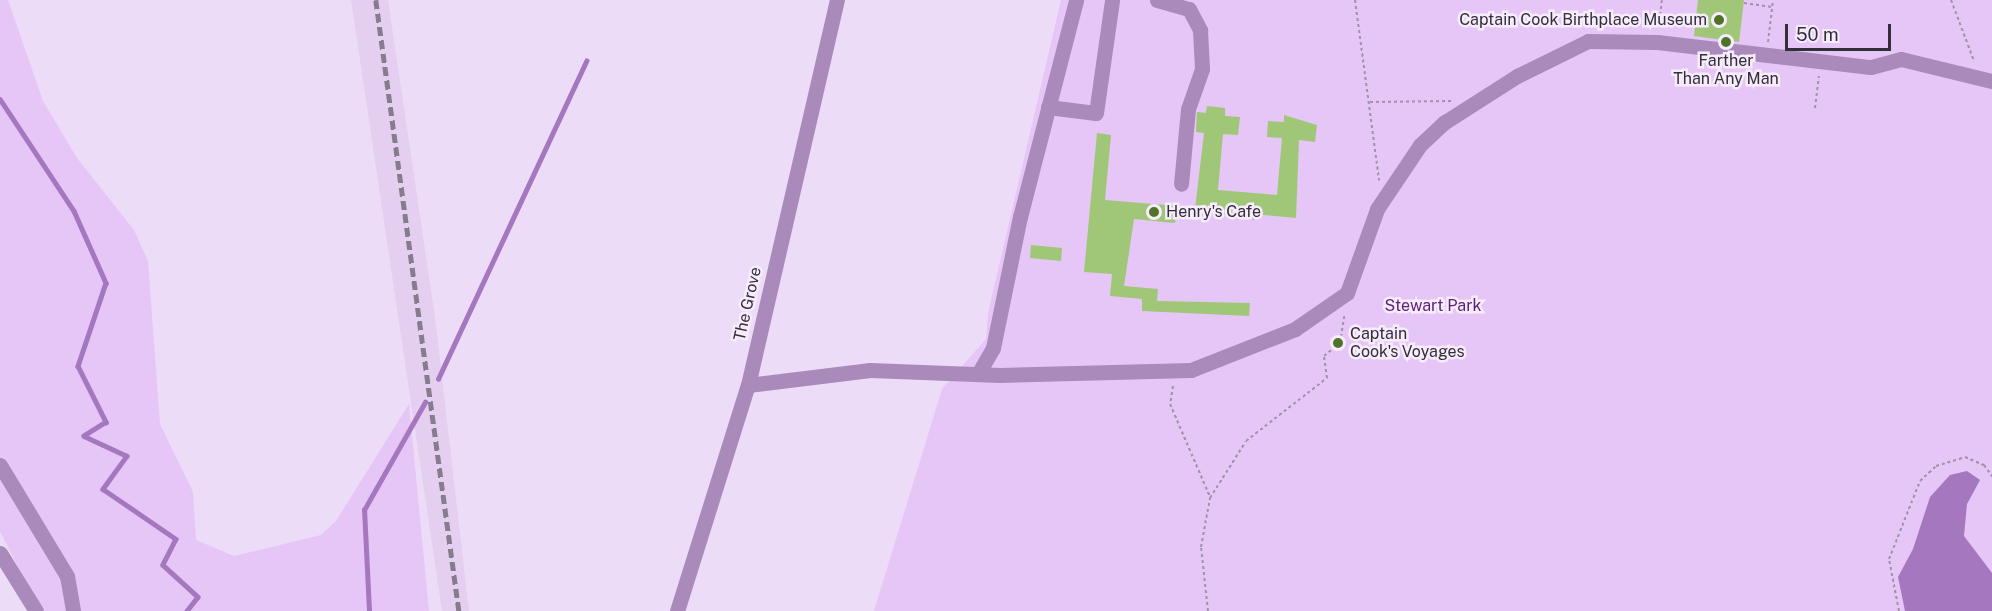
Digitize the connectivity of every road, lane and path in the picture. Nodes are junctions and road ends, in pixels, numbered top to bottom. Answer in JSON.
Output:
{"nodes":[{"id":1,"x":837,"y":0,"type":"edge"},
{"id":2,"x":1076,"y":0,"type":"edge"},
{"id":3,"x":1112,"y":0,"type":"edge"},
{"id":4,"x":1157,"y":0,"type":"edge"},
{"id":5,"x":1355,"y":0,"type":"edge"},
{"id":6,"x":1662,"y":0,"type":"edge"},
{"id":7,"x":1773,"y":0,"type":"edge"},
{"id":8,"x":1951,"y":0,"type":"edge"},
{"id":9,"x":1744,"y":3,"type":"dead end"},
{"id":10,"x":1772,"y":7,"type":"junction"},
{"id":11,"x":1658,"y":42,"type":"junction"},
{"id":12,"x":1767,"y":55,"type":"junction"},
{"id":13,"x":1819,"y":73,"type":"dead end"},
{"id":14,"x":1992,"y":81,"type":"edge"},
{"id":15,"x":1477,"y":101,"type":"junction"},
{"id":16,"x":1369,"y":102,"type":"junction"},
{"id":17,"x":1048,"y":106,"type":"junction"},
{"id":18,"x":1815,"y":108,"type":"dead end"},
{"id":19,"x":1181,"y":184,"type":"dead end"},
{"id":20,"x":1377,"y":209,"type":"junction"},
{"id":21,"x":1347,"y":293,"type":"junction"},
{"id":22,"x":1191,"y":370,"type":"junction"},
{"id":23,"x":978,"y":374,"type":"junction"},
{"id":24,"x":748,"y":385,"type":"junction"},
{"id":25,"x":0,"y":465,"type":"edge"},
{"id":26,"x":1992,"y":476,"type":"edge"},
{"id":27,"x":1210,"y":498,"type":"junction"},
{"id":28,"x":0,"y":553,"type":"edge"},
{"id":29,"x":36,"y":611,"type":"edge"},
{"id":30,"x":73,"y":611,"type":"edge"},
{"id":31,"x":677,"y":611,"type":"edge"},
{"id":32,"x":1208,"y":611,"type":"edge"},
{"id":33,"x":1899,"y":611,"type":"edge"}],
"edges":[{"from":1,"to":24,"type":"street","name":"The Grove"},
{"from":2,"to":17,"type":"street"},
{"from":3,"to":17,"type":"street"},
{"from":4,"to":19,"type":"street"},
{"from":5,"to":16,"type":"path"},
{"from":6,"to":11,"type":"path"},
{"from":7,"to":10,"type":"path"},
{"from":8,"to":14,"type":"path"},
{"from":9,"to":10,"type":"path"},
{"from":10,"to":12,"type":"path"},
{"from":11,"to":12,"type":"street"},
{"from":11,"to":15,"type":"street"},
{"from":12,"to":14,"type":"street"},
{"from":13,"to":18,"type":"path"},
{"from":15,"to":16,"type":"path"},
{"from":15,"to":20,"type":"street"},
{"from":16,"to":20,"type":"path"},
{"from":17,"to":23,"type":"street"},
{"from":20,"to":21,"type":"street"},
{"from":21,"to":22,"type":"street"},
{"from":21,"to":27,"type":"path"},
{"from":22,"to":23,"type":"street"},
{"from":22,"to":27,"type":"path"},
{"from":23,"to":24,"type":"street"},
{"from":24,"to":31,"type":"street","name":"The Grove"},
{"from":25,"to":30,"type":"street"},
{"from":26,"to":33,"type":"path"},
{"from":27,"to":32,"type":"path"},
{"from":28,"to":29,"type":"street"}]}
